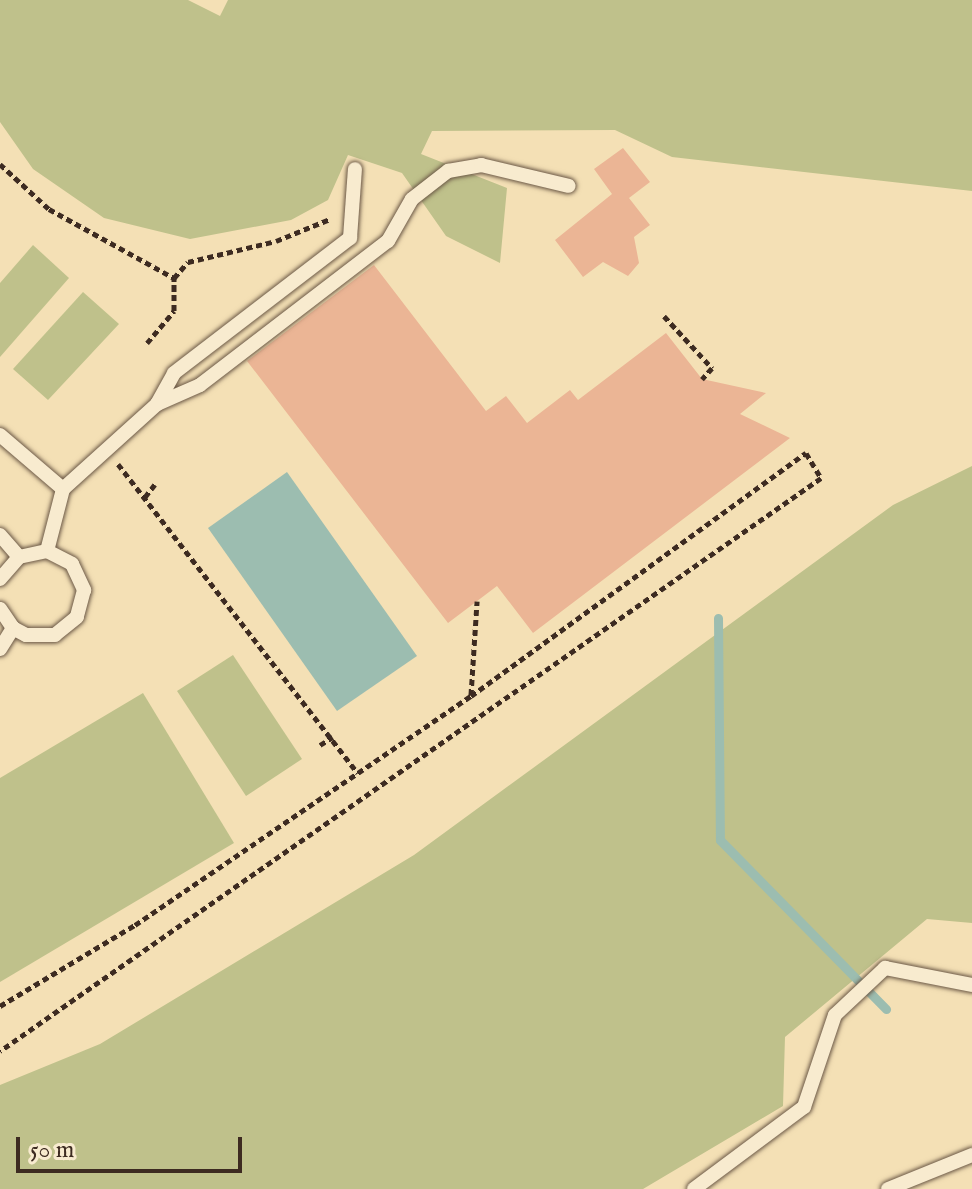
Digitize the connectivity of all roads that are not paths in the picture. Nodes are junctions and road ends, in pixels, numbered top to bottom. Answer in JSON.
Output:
{"nodes":[{"id":1,"x":355,"y":169,"type":"dead end"},
{"id":2,"x":569,"y":186,"type":"dead end"},
{"id":3,"x":157,"y":404,"type":"junction"},
{"id":4,"x":0,"y":435,"type":"edge"},
{"id":5,"x":63,"y":489,"type":"junction"},
{"id":6,"x":0,"y":535,"type":"edge"},
{"id":7,"x":47,"y":551,"type":"junction"},
{"id":8,"x":19,"y":557,"type":"junction"},
{"id":9,"x":0,"y":579,"type":"edge"},
{"id":10,"x":0,"y":609,"type":"edge"},
{"id":11,"x":13,"y":628,"type":"junction"},
{"id":12,"x":0,"y":649,"type":"edge"},
{"id":13,"x":972,"y":985,"type":"edge"},
{"id":14,"x":972,"y":1155,"type":"edge"},
{"id":15,"x":694,"y":1189,"type":"edge"},
{"id":16,"x":888,"y":1189,"type":"edge"}],
"edges":[{"from":1,"to":3,"type":"lane"},
{"from":2,"to":3,"type":"lane"},
{"from":3,"to":5,"type":"lane"},
{"from":4,"to":5,"type":"lane"},
{"from":5,"to":7,"type":"lane"},
{"from":6,"to":8,"type":"lane"},
{"from":7,"to":8,"type":"lane"},
{"from":7,"to":11,"type":"lane"},
{"from":8,"to":9,"type":"lane"},
{"from":10,"to":11,"type":"lane"},
{"from":11,"to":12,"type":"lane"},
{"from":13,"to":15,"type":"lane"},
{"from":14,"to":16,"type":"lane"}]}
